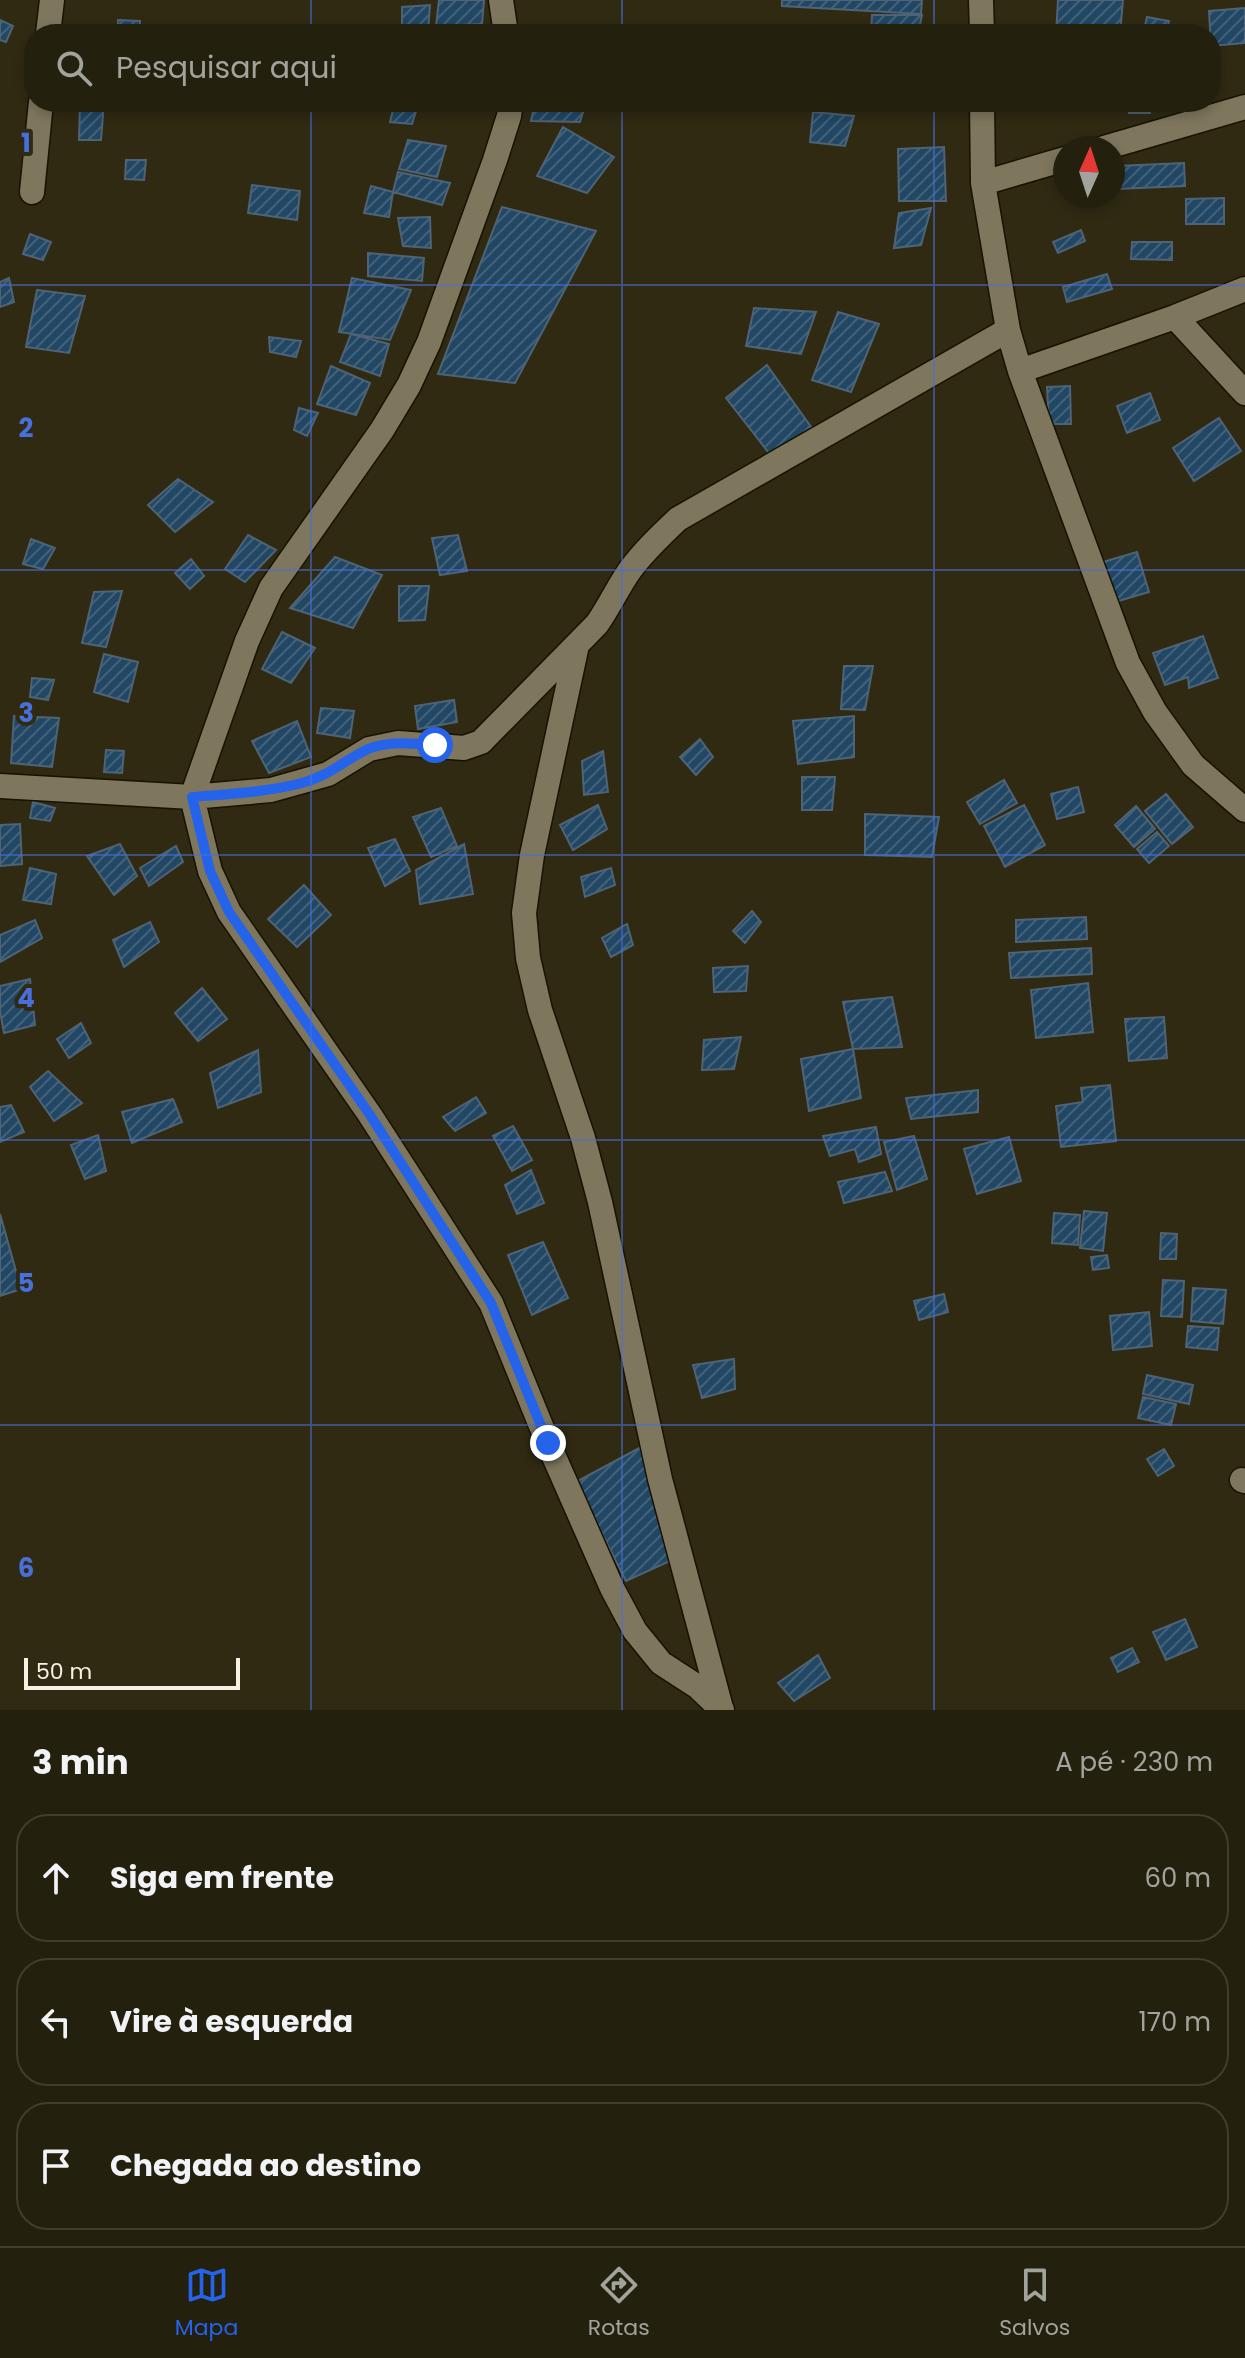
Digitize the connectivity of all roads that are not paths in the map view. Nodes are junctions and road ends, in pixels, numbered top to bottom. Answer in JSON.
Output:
{"nodes":[{"id":1,"x":52,"y":0,"type":"edge"},
{"id":2,"x":501,"y":0,"type":"edge"},
{"id":3,"x":981,"y":0,"type":"edge"},
{"id":4,"x":49,"y":24,"type":"edge"},
{"id":5,"x":505,"y":24,"type":"edge"},
{"id":6,"x":982,"y":24,"type":"edge"},
{"id":7,"x":1245,"y":107,"type":"edge"},
{"id":8,"x":40,"y":112,"type":"edge"},
{"id":9,"x":510,"y":112,"type":"edge"},
{"id":10,"x":982,"y":112,"type":"edge"},
{"id":11,"x":1125,"y":142,"type":"edge"},
{"id":12,"x":1053,"y":163,"type":"edge"},
{"id":13,"x":983,"y":183,"type":"junction"},
{"id":14,"x":32,"y":192,"type":"dead end"},
{"id":15,"x":1245,"y":289,"type":"edge"},
{"id":16,"x":1175,"y":317,"type":"junction"},
{"id":17,"x":1008,"y":330,"type":"junction"},
{"id":18,"x":1020,"y":371,"type":"junction"},
{"id":19,"x":1245,"y":393,"type":"edge"},
{"id":20,"x":577,"y":645,"type":"junction"},
{"id":21,"x":0,"y":786,"type":"edge"},
{"id":22,"x":192,"y":797,"type":"junction"},
{"id":23,"x":1245,"y":810,"type":"edge"},
{"id":24,"x":722,"y":1710,"type":"edge"}],
"edges":[{"from":1,"to":4,"type":"street"},
{"from":2,"to":5,"type":"street"},
{"from":3,"to":6,"type":"street"},
{"from":7,"to":11,"type":"street"},
{"from":8,"to":14,"type":"street"},
{"from":9,"to":22,"type":"street"},
{"from":10,"to":13,"type":"street"},
{"from":12,"to":13,"type":"street"},
{"from":13,"to":17,"type":"street"},
{"from":15,"to":16,"type":"street"},
{"from":16,"to":18,"type":"street"},
{"from":16,"to":19,"type":"street"},
{"from":17,"to":18,"type":"street"},
{"from":17,"to":20,"type":"street"},
{"from":18,"to":23,"type":"street"},
{"from":20,"to":22,"type":"street"},
{"from":20,"to":24,"type":"street"},
{"from":21,"to":22,"type":"street"},
{"from":22,"to":24,"type":"street"}]}
